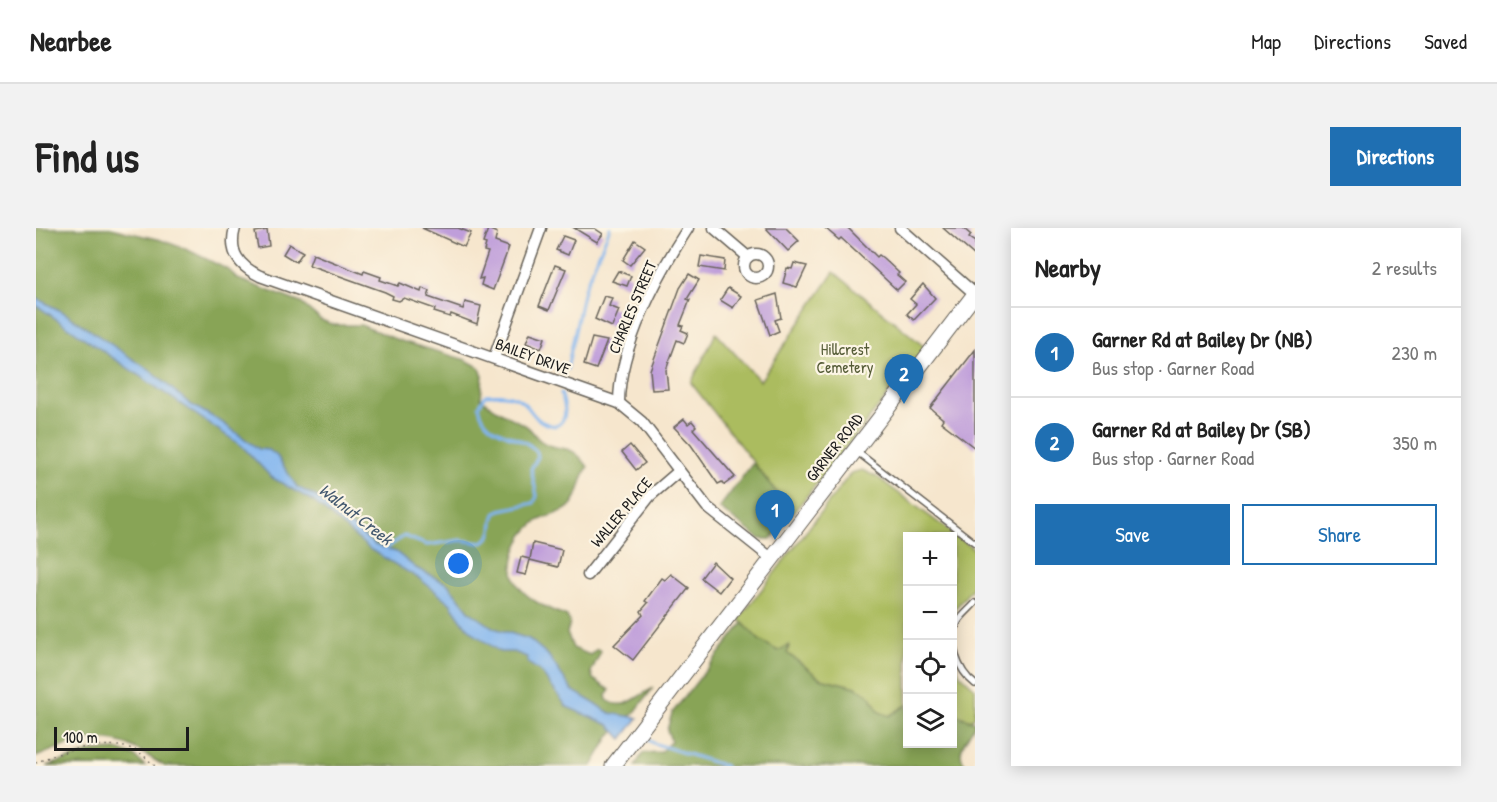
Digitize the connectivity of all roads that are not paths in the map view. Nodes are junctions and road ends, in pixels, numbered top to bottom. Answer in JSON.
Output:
{"nodes":[{"id":1,"x":235,"y":228,"type":"edge"},
{"id":2,"x":688,"y":228,"type":"edge"},
{"id":3,"x":714,"y":228,"type":"edge"},
{"id":4,"x":900,"y":228,"type":"edge"},
{"id":5,"x":537,"y":229,"type":"edge"},
{"id":6,"x":748,"y":257,"type":"dead end"},
{"id":7,"x":975,"y":294,"type":"edge"},
{"id":8,"x":494,"y":358,"type":"junction"},
{"id":9,"x":619,"y":403,"type":"junction"},
{"id":10,"x":855,"y":450,"type":"junction"},
{"id":11,"x":679,"y":471,"type":"junction"},
{"id":12,"x":975,"y":543,"type":"edge"},
{"id":13,"x":771,"y":558,"type":"junction"},
{"id":14,"x":588,"y":575,"type":"dead end"},
{"id":15,"x":975,"y":603,"type":"edge"},
{"id":16,"x":975,"y":684,"type":"edge"},
{"id":17,"x":613,"y":766,"type":"edge"}],
"edges":[{"from":1,"to":8,"type":"street","name":"BAILEY DRIVE"},
{"from":2,"to":9,"type":"street","name":"CHARLES STREET"},
{"from":3,"to":6,"type":"street"},
{"from":4,"to":7,"type":"street"},
{"from":5,"to":8,"type":"street"},
{"from":7,"to":10,"type":"main road","name":"GARNER ROAD"},
{"from":8,"to":9,"type":"street","name":"BAILEY DRIVE"},
{"from":9,"to":11,"type":"street","name":"BAILEY DRIVE"},
{"from":10,"to":12,"type":"lane"},
{"from":10,"to":13,"type":"main road","name":"GARNER ROAD"},
{"from":11,"to":13,"type":"street","name":"BAILEY DRIVE"},
{"from":11,"to":14,"type":"street","name":"WALLER PLACE"},
{"from":13,"to":17,"type":"main road","name":"GARNER ROAD"},
{"from":15,"to":16,"type":"lane"}]}
